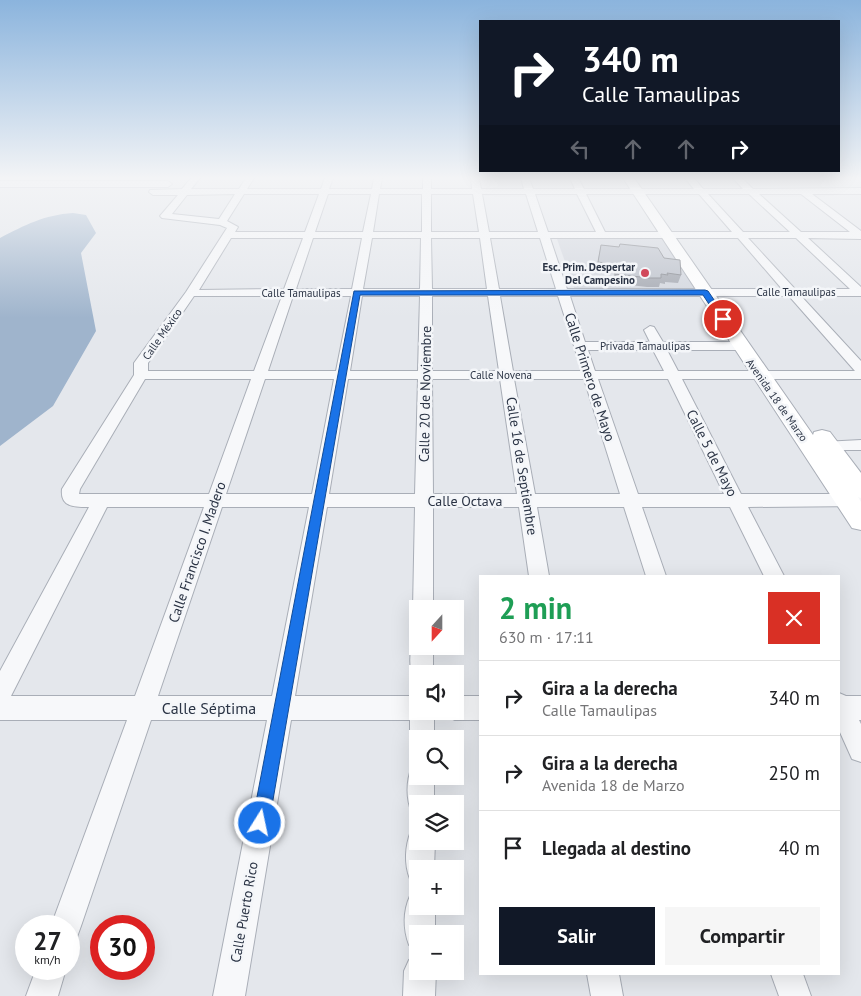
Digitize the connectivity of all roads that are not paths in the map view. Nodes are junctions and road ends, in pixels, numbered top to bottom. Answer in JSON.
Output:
{"nodes":[{"id":1,"x":209,"y":224,"type":"edge"},
{"id":2,"x":228,"y":224,"type":"edge"},
{"id":3,"x":313,"y":224,"type":"edge"},
{"id":4,"x":369,"y":224,"type":"edge"},
{"id":5,"x":426,"y":224,"type":"edge"},
{"id":6,"x":482,"y":224,"type":"edge"},
{"id":7,"x":540,"y":224,"type":"edge"},
{"id":8,"x":597,"y":224,"type":"edge"},
{"id":9,"x":666,"y":224,"type":"edge"},
{"id":10,"x":730,"y":224,"type":"edge"},
{"id":11,"x":787,"y":224,"type":"edge"},
{"id":12,"x":846,"y":224,"type":"edge"},
{"id":13,"x":227,"y":228,"type":"junction"},
{"id":14,"x":309,"y":235,"type":"junction"},
{"id":15,"x":367,"y":235,"type":"junction"},
{"id":16,"x":426,"y":235,"type":"junction"},
{"id":17,"x":484,"y":235,"type":"junction"},
{"id":18,"x":543,"y":235,"type":"junction"},
{"id":19,"x":602,"y":235,"type":"junction"},
{"id":20,"x":674,"y":235,"type":"junction"},
{"id":21,"x":740,"y":235,"type":"junction"},
{"id":22,"x":798,"y":235,"type":"junction"},
{"id":23,"x":860,"y":235,"type":"edge"},
{"id":24,"x":713,"y":292,"type":"junction"},
{"id":25,"x":792,"y":292,"type":"junction"},
{"id":26,"x":861,"y":292,"type":"edge"},
{"id":27,"x":191,"y":293,"type":"junction"},
{"id":28,"x":288,"y":293,"type":"junction"},
{"id":29,"x":357,"y":293,"type":"junction"},
{"id":30,"x":426,"y":293,"type":"junction"},
{"id":31,"x":494,"y":293,"type":"junction"},
{"id":32,"x":562,"y":293,"type":"junction"},
{"id":33,"x":650,"y":330,"type":"dead end"},
{"id":34,"x":580,"y":346,"type":"junction"},
{"id":35,"x":740,"y":346,"type":"junction"},
{"id":36,"x":658,"y":347,"type":"junction"},
{"id":37,"x":861,"y":369,"type":"edge"},
{"id":38,"x":141,"y":374,"type":"junction"},
{"id":39,"x":507,"y":374,"type":"junction"},
{"id":40,"x":589,"y":374,"type":"junction"},
{"id":41,"x":672,"y":374,"type":"junction"},
{"id":42,"x":861,"y":374,"type":"edge"},
{"id":43,"x":260,"y":375,"type":"junction"},
{"id":44,"x":342,"y":375,"type":"junction"},
{"id":45,"x":425,"y":375,"type":"junction"},
{"id":46,"x":769,"y":375,"type":"junction"},
{"id":47,"x":861,"y":445,"type":"edge"},
{"id":48,"x":829,"y":446,"type":"junction"},
{"id":49,"x":70,"y":497,"type":"joint"},
{"id":50,"x":856,"y":497,"type":"edge"},
{"id":51,"x":101,"y":501,"type":"junction"},
{"id":52,"x":215,"y":501,"type":"junction"},
{"id":53,"x":319,"y":501,"type":"junction"},
{"id":54,"x":424,"y":501,"type":"junction"},
{"id":55,"x":527,"y":501,"type":"junction"},
{"id":56,"x":631,"y":501,"type":"junction"},
{"id":57,"x":736,"y":501,"type":"junction"},
{"id":58,"x":861,"y":521,"type":"edge"},
{"id":59,"x":539,"y":575,"type":"edge"},
{"id":60,"x":656,"y":575,"type":"edge"},
{"id":61,"x":773,"y":575,"type":"edge"},
{"id":62,"x":423,"y":600,"type":"edge"},
{"id":63,"x":0,"y":694,"type":"edge"},
{"id":64,"x":0,"y":708,"type":"edge"},
{"id":65,"x":143,"y":708,"type":"junction"},
{"id":66,"x":281,"y":708,"type":"junction"},
{"id":67,"x":409,"y":708,"type":"edge"},
{"id":68,"x":464,"y":708,"type":"edge"},
{"id":69,"x":479,"y":708,"type":"edge"},
{"id":70,"x":845,"y":708,"type":"edge"},
{"id":71,"x":861,"y":750,"type":"edge"},
{"id":72,"x":70,"y":915,"type":"edge"},
{"id":73,"x":603,"y":975,"type":"edge"},
{"id":74,"x":787,"y":975,"type":"edge"},
{"id":75,"x":47,"y":980,"type":"edge"},
{"id":76,"x":420,"y":980,"type":"edge"},
{"id":77,"x":42,"y":996,"type":"edge"},
{"id":78,"x":229,"y":996,"type":"edge"},
{"id":79,"x":419,"y":996,"type":"edge"},
{"id":80,"x":607,"y":996,"type":"edge"},
{"id":81,"x":795,"y":996,"type":"edge"}],
"edges":[{"from":1,"to":13,"type":"street"},
{"from":2,"to":13,"type":"street","name":"Calle México"},
{"from":3,"to":14,"type":"street","name":"Calle Francisco I. Madero"},
{"from":4,"to":15,"type":"street","name":"Calle Puerto Rico"},
{"from":5,"to":16,"type":"street","name":"Calle 20 de Noviembre"},
{"from":6,"to":17,"type":"street","name":"Calle 16 de Septiembre"},
{"from":7,"to":18,"type":"street","name":"Calle Primero de Mayo"},
{"from":8,"to":19,"type":"street"},
{"from":9,"to":20,"type":"street","name":"Avenida 18 de Marzo"},
{"from":10,"to":21,"type":"street"},
{"from":11,"to":22,"type":"street"},
{"from":12,"to":23,"type":"street"},
{"from":13,"to":14,"type":"street"},
{"from":13,"to":27,"type":"street","name":"Calle México"},
{"from":14,"to":15,"type":"street"},
{"from":14,"to":28,"type":"street","name":"Calle Francisco I. Madero"},
{"from":15,"to":16,"type":"street"},
{"from":15,"to":29,"type":"street","name":"Calle Puerto Rico"},
{"from":16,"to":17,"type":"street"},
{"from":16,"to":30,"type":"street","name":"Calle 20 de Noviembre"},
{"from":17,"to":18,"type":"street"},
{"from":17,"to":31,"type":"street","name":"Calle 16 de Septiembre"},
{"from":18,"to":19,"type":"street"},
{"from":18,"to":32,"type":"street","name":"Calle Primero de Mayo"},
{"from":19,"to":20,"type":"street"},
{"from":20,"to":21,"type":"street"},
{"from":20,"to":24,"type":"street","name":"Avenida 18 de Marzo"},
{"from":21,"to":22,"type":"street"},
{"from":21,"to":25,"type":"street"},
{"from":22,"to":23,"type":"street"},
{"from":22,"to":26,"type":"street"},
{"from":24,"to":25,"type":"street","name":"Calle Tamaulipas"},
{"from":24,"to":32,"type":"street","name":"Calle Tamaulipas"},
{"from":24,"to":35,"type":"street","name":"Avenida 18 de Marzo"},
{"from":24,"to":46,"type":"street","name":"Avenida 18 de Marzo"},
{"from":25,"to":26,"type":"street","name":"Calle Tamaulipas"},
{"from":25,"to":37,"type":"street"},
{"from":27,"to":28,"type":"street","name":"Calle Tamaulipas"},
{"from":27,"to":38,"type":"street","name":"Calle México"},
{"from":28,"to":29,"type":"street","name":"Calle Tamaulipas"},
{"from":28,"to":43,"type":"street","name":"Calle Francisco I. Madero"},
{"from":29,"to":30,"type":"street","name":"Calle Tamaulipas"},
{"from":29,"to":44,"type":"street","name":"Calle Puerto Rico"},
{"from":30,"to":31,"type":"street","name":"Calle Tamaulipas"},
{"from":30,"to":45,"type":"street","name":"Calle 20 de Noviembre"},
{"from":31,"to":32,"type":"street","name":"Calle Tamaulipas"},
{"from":31,"to":39,"type":"street","name":"Calle 16 de Septiembre"},
{"from":32,"to":34,"type":"street","name":"Calle Primero de Mayo"},
{"from":33,"to":36,"type":"street","name":"Calle 5 de Mayo"},
{"from":34,"to":36,"type":"street","name":"Privada Tamaulipas"},
{"from":34,"to":40,"type":"street","name":"Calle Primero de Mayo"},
{"from":35,"to":36,"type":"street","name":"Privada Tamaulipas"},
{"from":35,"to":46,"type":"street","name":"Avenida 18 de Marzo"},
{"from":36,"to":41,"type":"street","name":"Calle 5 de Mayo"},
{"from":38,"to":43,"type":"street","name":"Calle Novena"},
{"from":38,"to":49,"type":"street","name":"Calle México"},
{"from":39,"to":40,"type":"street","name":"Calle Novena"},
{"from":39,"to":45,"type":"street","name":"Calle Novena"},
{"from":39,"to":55,"type":"street","name":"Calle 16 de Septiembre"},
{"from":40,"to":41,"type":"street","name":"Calle Novena"},
{"from":40,"to":56,"type":"street","name":"Calle Primero de Mayo"},
{"from":41,"to":46,"type":"street","name":"Calle Novena"},
{"from":41,"to":57,"type":"street","name":"Calle 5 de Mayo"},
{"from":42,"to":46,"type":"street","name":"Calle Novena"},
{"from":43,"to":44,"type":"street","name":"Calle Novena"},
{"from":43,"to":52,"type":"street","name":"Calle Francisco I. Madero"},
{"from":44,"to":45,"type":"street","name":"Calle Novena"},
{"from":44,"to":53,"type":"street","name":"Calle Puerto Rico"},
{"from":45,"to":54,"type":"street","name":"Calle 20 de Noviembre"},
{"from":46,"to":48,"type":"street","name":"Avenida 18 de Marzo"},
{"from":46,"to":50,"type":"street","name":"Avenida 18 de Marzo"},
{"from":47,"to":48,"type":"street"},
{"from":48,"to":50,"type":"street","name":"Avenida 18 de Marzo"},
{"from":49,"to":51,"type":"street","name":"Calle Octava"},
{"from":50,"to":57,"type":"street","name":"Calle Octava"},
{"from":50,"to":58,"type":"street","name":"Avenida 18 de Marzo"},
{"from":51,"to":52,"type":"street","name":"Calle Octava"},
{"from":51,"to":63,"type":"street"},
{"from":52,"to":53,"type":"street","name":"Calle Octava"},
{"from":52,"to":65,"type":"street","name":"Calle Francisco I. Madero"},
{"from":53,"to":54,"type":"street","name":"Calle Octava"},
{"from":53,"to":66,"type":"street","name":"Calle Puerto Rico"},
{"from":54,"to":55,"type":"street","name":"Calle Octava"},
{"from":54,"to":62,"type":"street","name":"Calle 20 de Noviembre"},
{"from":55,"to":56,"type":"street","name":"Calle Octava"},
{"from":55,"to":59,"type":"street","name":"Calle 16 de Septiembre"},
{"from":56,"to":57,"type":"street","name":"Calle Octava"},
{"from":56,"to":60,"type":"street","name":"Calle Primero de Mayo"},
{"from":57,"to":61,"type":"street","name":"Calle 5 de Mayo"},
{"from":64,"to":65,"type":"street","name":"Calle Séptima"},
{"from":65,"to":66,"type":"street","name":"Calle Séptima"},
{"from":65,"to":72,"type":"street","name":"Calle Francisco I. Madero"},
{"from":66,"to":67,"type":"street","name":"Calle Séptima"},
{"from":66,"to":78,"type":"street","name":"Calle Puerto Rico"},
{"from":68,"to":69,"type":"street"},
{"from":70,"to":71,"type":"street"},
{"from":73,"to":80,"type":"street"},
{"from":74,"to":81,"type":"street"},
{"from":75,"to":77,"type":"street"},
{"from":76,"to":79,"type":"street"}]}
